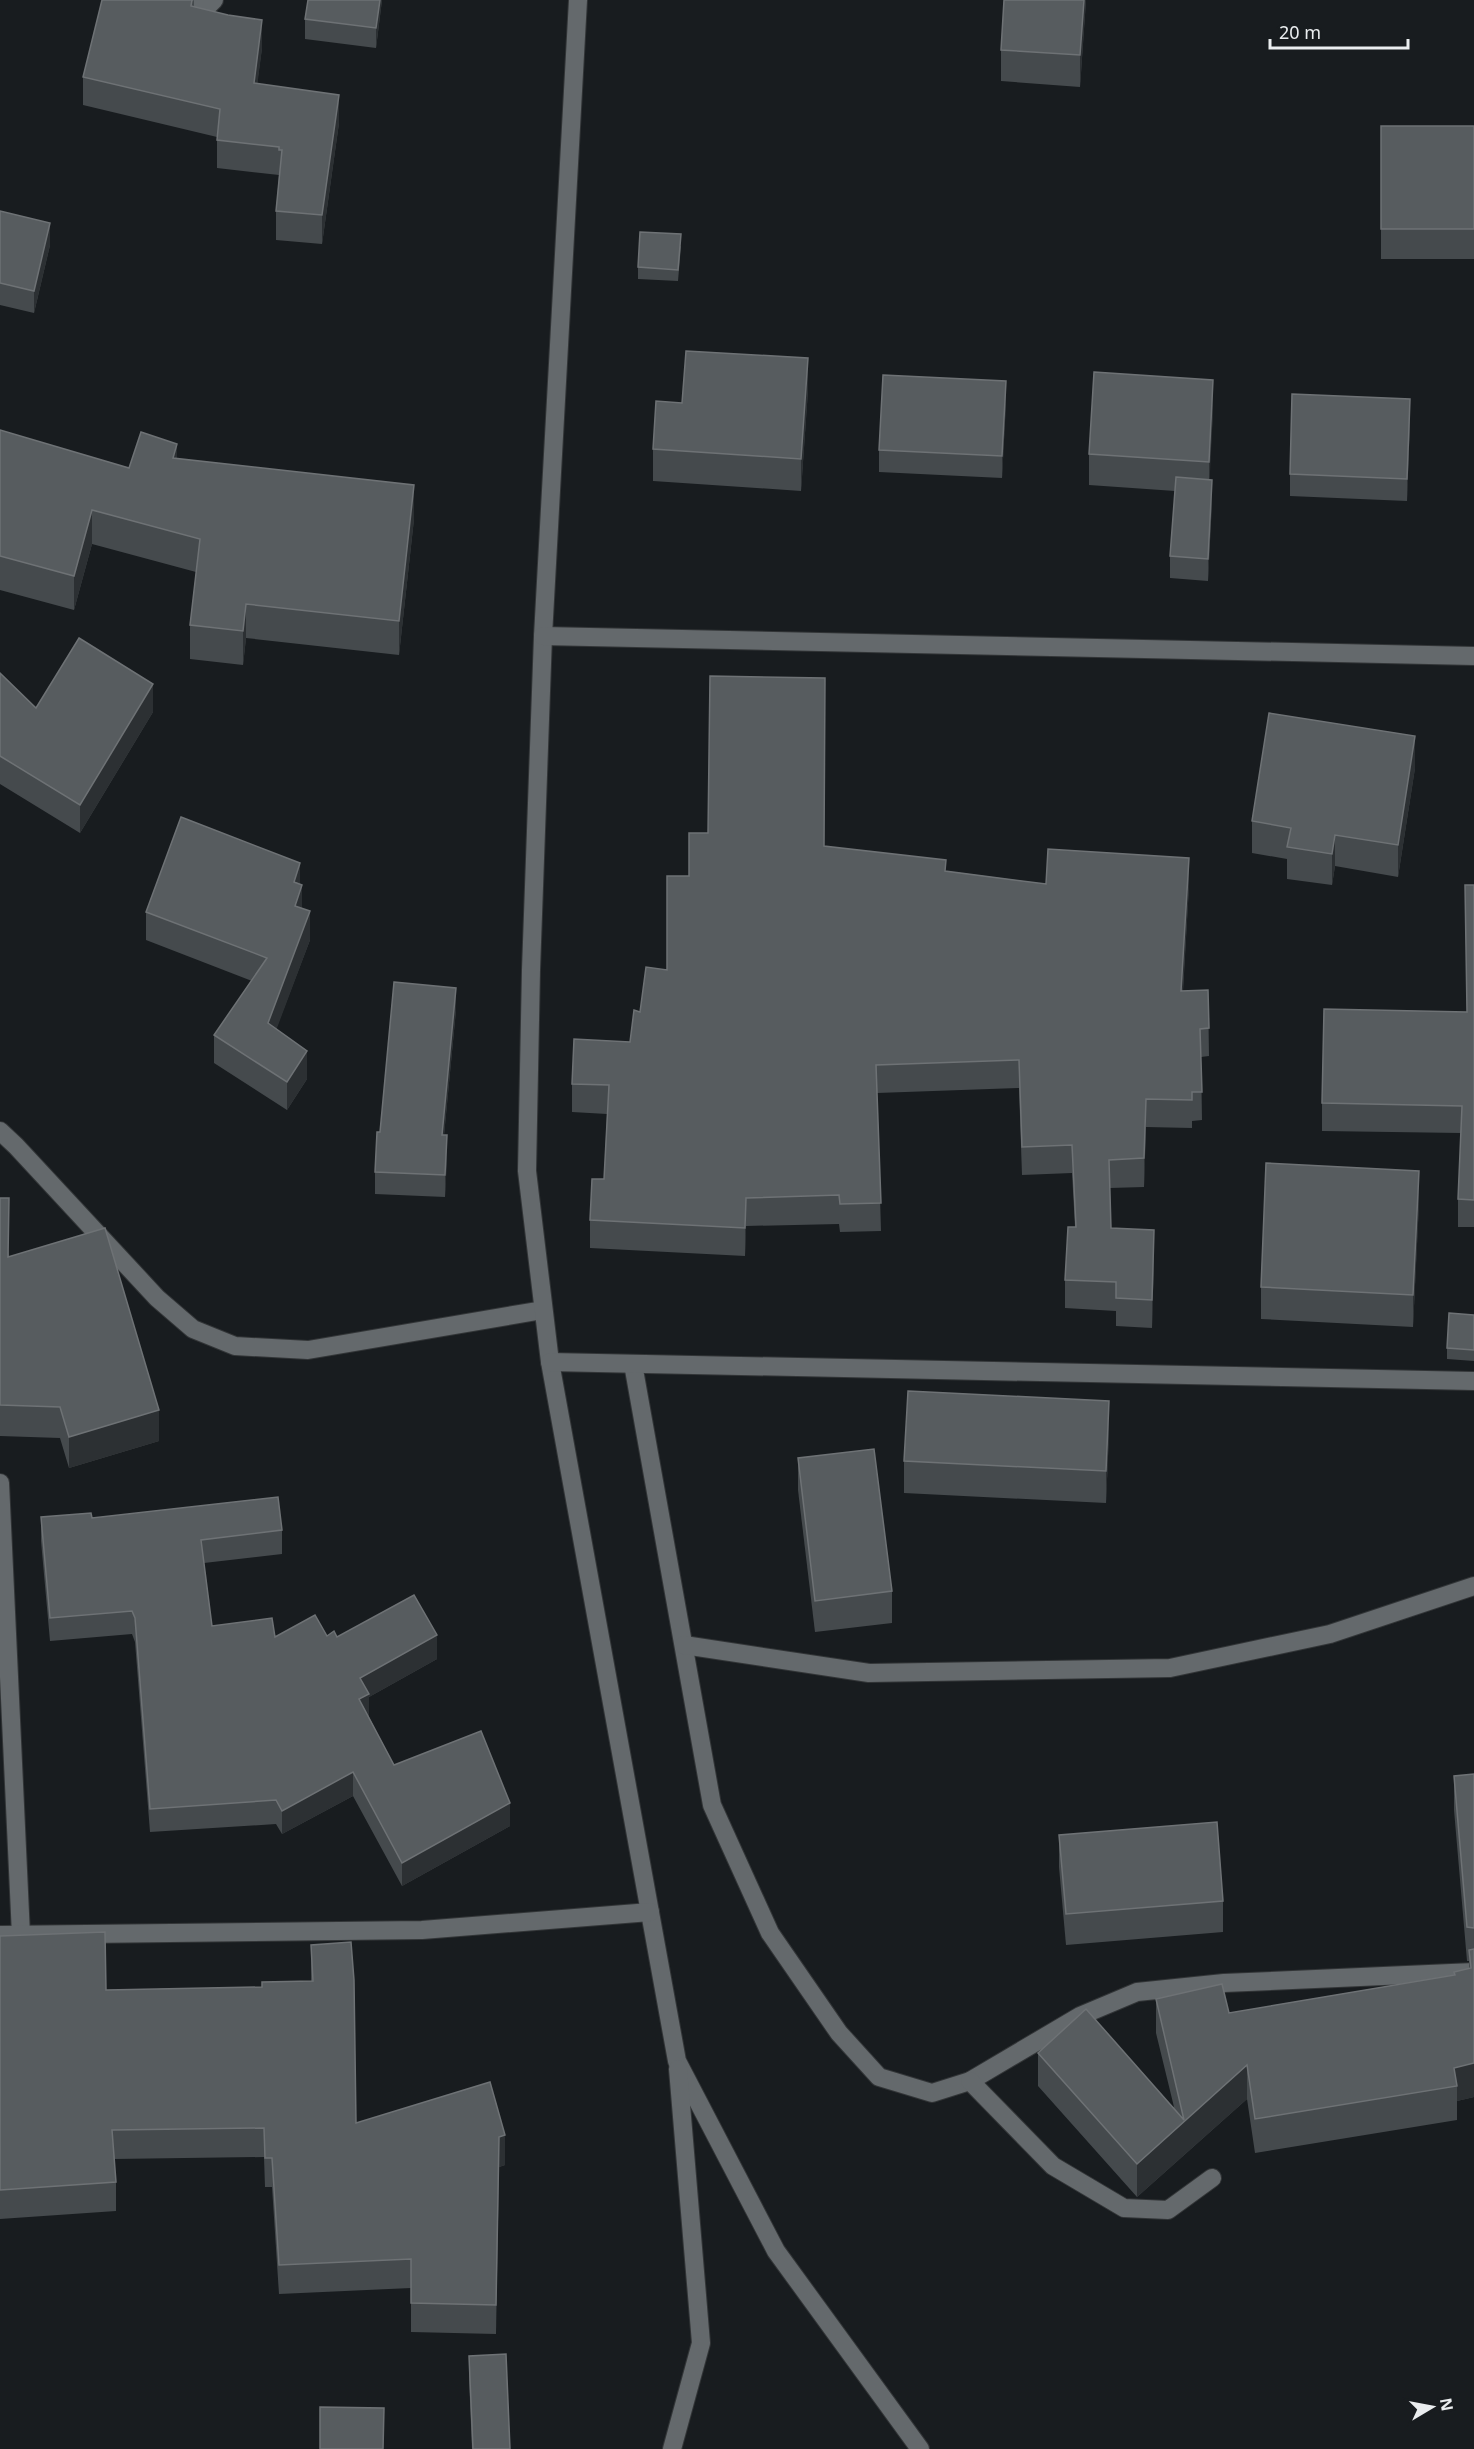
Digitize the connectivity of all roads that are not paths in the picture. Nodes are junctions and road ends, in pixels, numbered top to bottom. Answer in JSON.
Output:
{"nodes":[{"id":1,"x":149,"y":0,"type":"edge"},
{"id":2,"x":214,"y":0,"type":"edge"},
{"id":3,"x":578,"y":0,"type":"edge"},
{"id":4,"x":543,"y":636,"type":"junction"},
{"id":5,"x":1474,"y":656,"type":"edge"},
{"id":6,"x":0,"y":1131,"type":"edge"},
{"id":7,"x":543,"y":1310,"type":"junction"},
{"id":8,"x":550,"y":1362,"type":"junction"},
{"id":9,"x":633,"y":1364,"type":"junction"},
{"id":10,"x":1474,"y":1381,"type":"edge"},
{"id":11,"x":0,"y":1483,"type":"edge"},
{"id":12,"x":1474,"y":1586,"type":"edge"},
{"id":13,"x":684,"y":1645,"type":"junction"},
{"id":14,"x":650,"y":1912,"type":"junction"},
{"id":15,"x":0,"y":1935,"type":"edge"},
{"id":16,"x":21,"y":1935,"type":"junction"},
{"id":17,"x":1474,"y":1972,"type":"edge"},
{"id":18,"x":677,"y":2061,"type":"junction"},
{"id":19,"x":970,"y":2081,"type":"junction"},
{"id":20,"x":1212,"y":2178,"type":"dead end"},
{"id":21,"x":672,"y":2449,"type":"edge"},
{"id":22,"x":920,"y":2449,"type":"edge"}],
"edges":[{"from":1,"to":2,"type":"street"},
{"from":3,"to":4,"type":"street"},
{"from":4,"to":5,"type":"street"},
{"from":4,"to":7,"type":"street"},
{"from":6,"to":7,"type":"street"},
{"from":7,"to":8,"type":"street"},
{"from":8,"to":9,"type":"street"},
{"from":8,"to":14,"type":"street"},
{"from":9,"to":10,"type":"street"},
{"from":9,"to":13,"type":"street"},
{"from":11,"to":16,"type":"street"},
{"from":12,"to":13,"type":"street"},
{"from":13,"to":19,"type":"street"},
{"from":14,"to":16,"type":"street"},
{"from":14,"to":18,"type":"street"},
{"from":15,"to":16,"type":"street"},
{"from":17,"to":19,"type":"street"},
{"from":18,"to":21,"type":"street"},
{"from":18,"to":22,"type":"street"},
{"from":19,"to":20,"type":"street"}]}
